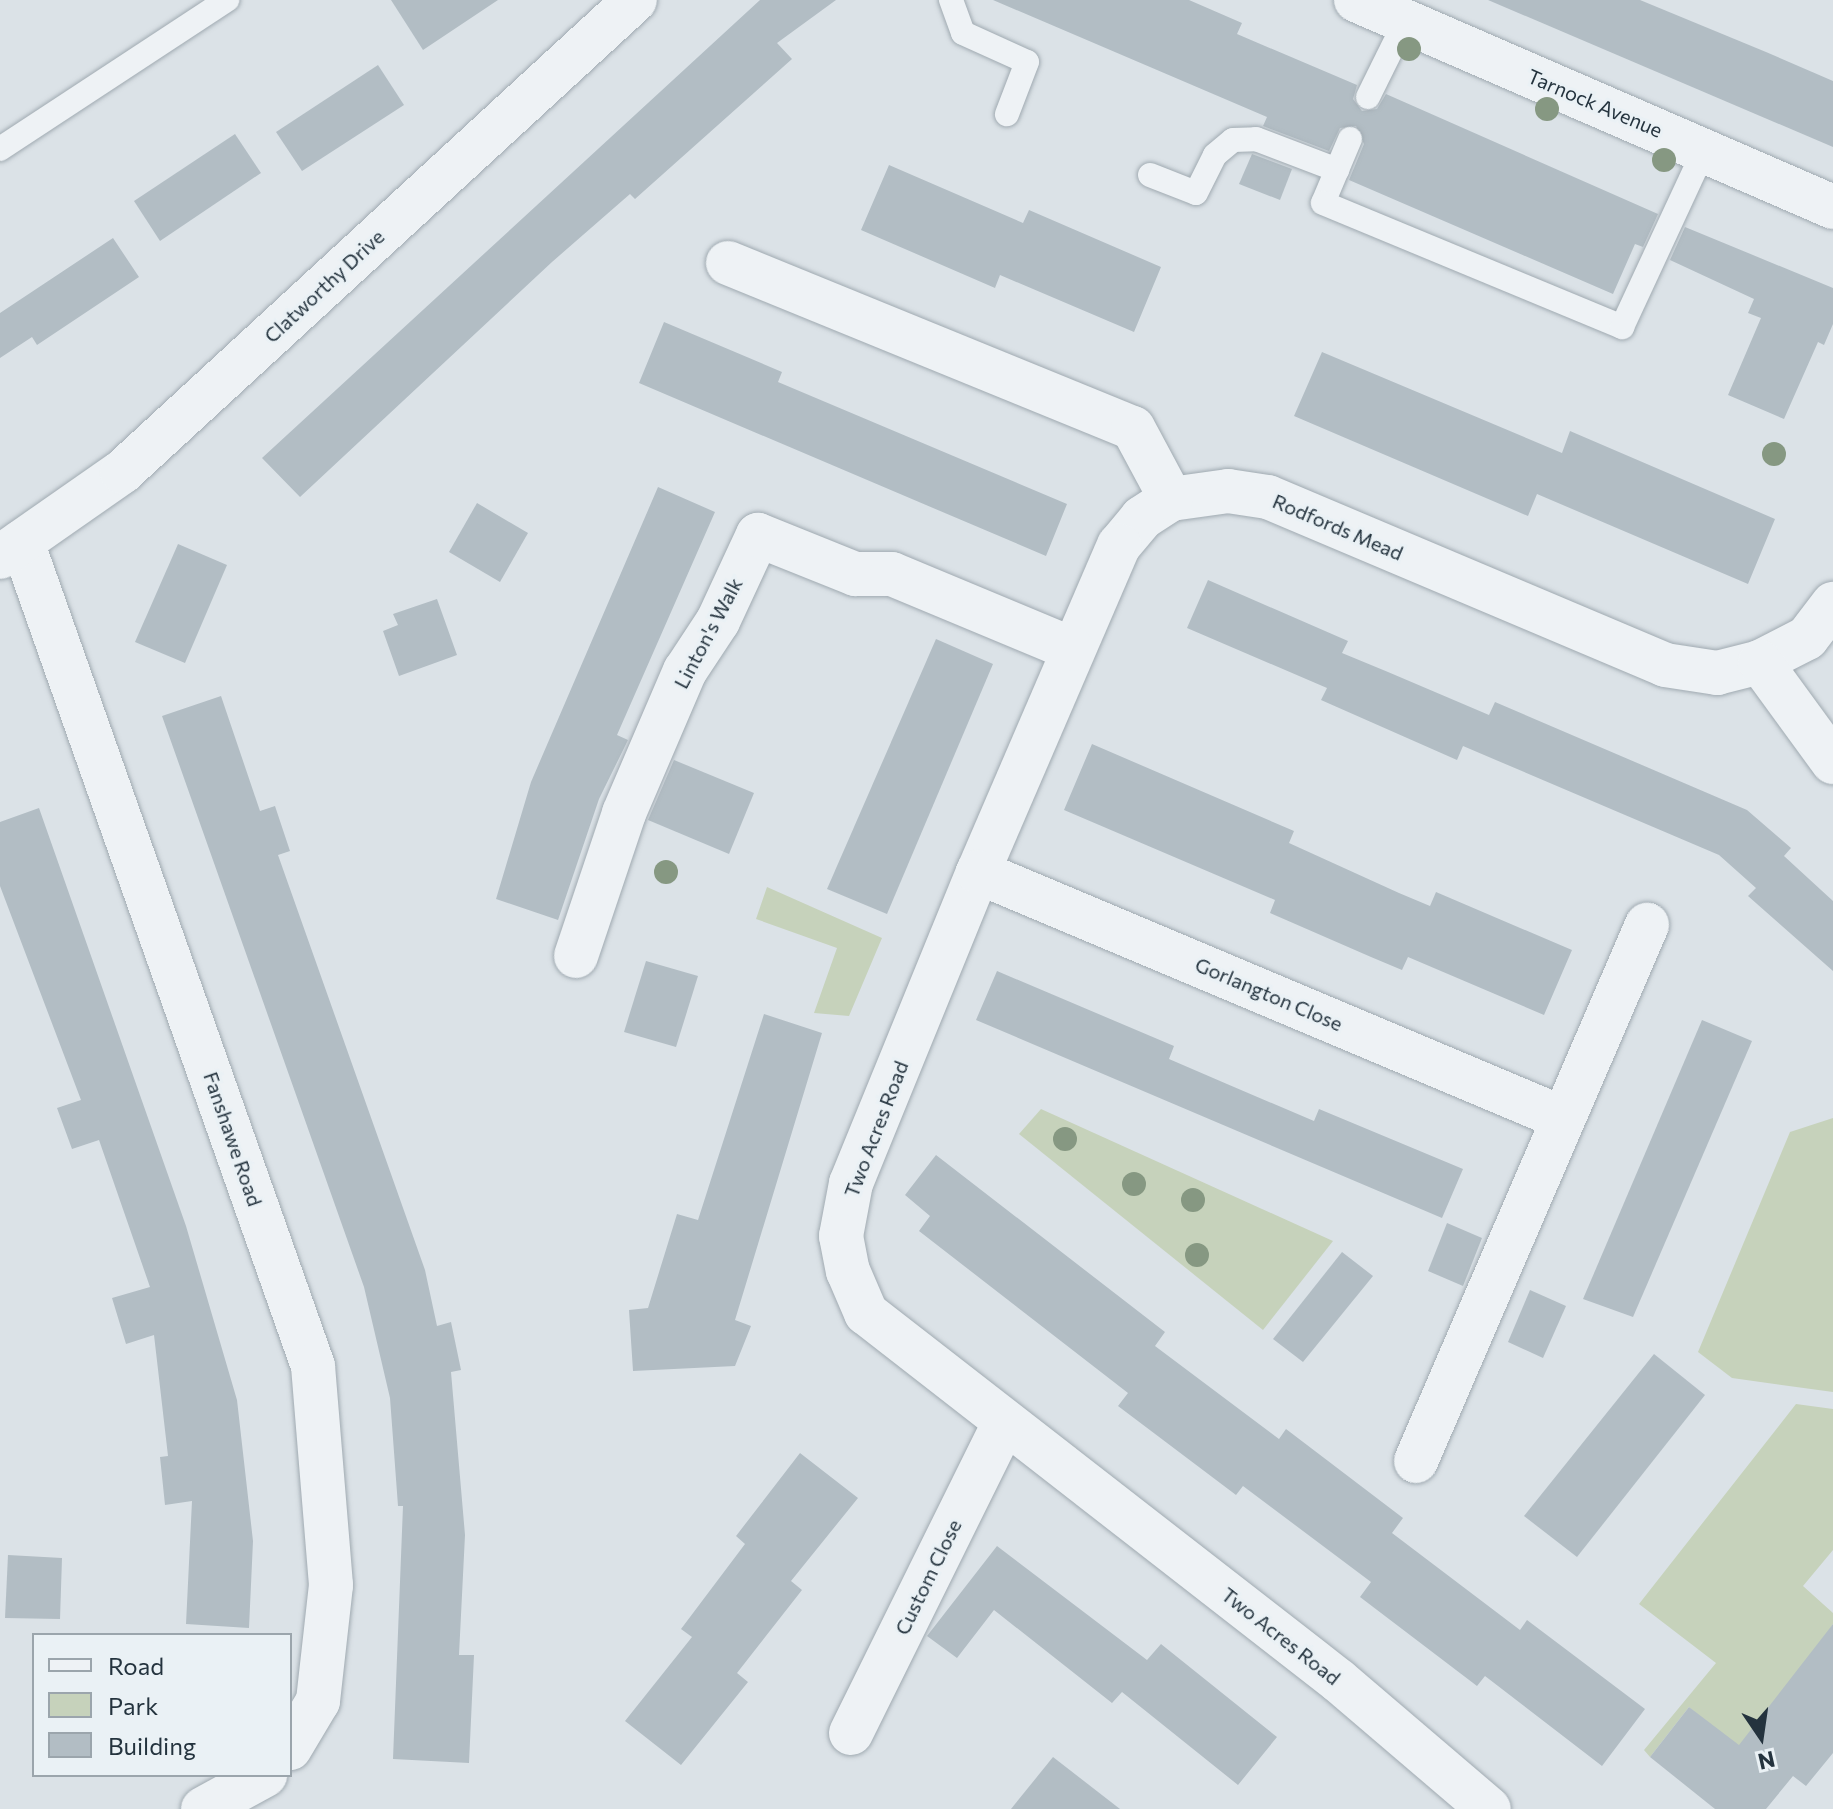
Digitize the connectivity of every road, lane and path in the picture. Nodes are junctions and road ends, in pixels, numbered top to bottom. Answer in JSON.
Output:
{"nodes":[{"id":1,"x":227,"y":0,"type":"edge"},
{"id":2,"x":635,"y":0,"type":"edge"},
{"id":3,"x":951,"y":0,"type":"edge"},
{"id":4,"x":1356,"y":0,"type":"edge"},
{"id":5,"x":1405,"y":22,"type":"junction"},
{"id":6,"x":1368,"y":97,"type":"dead end"},
{"id":7,"x":1007,"y":114,"type":"dead end"},
{"id":8,"x":1350,"y":139,"type":"dead end"},
{"id":9,"x":0,"y":149,"type":"edge"},
{"id":10,"x":1704,"y":150,"type":"junction"},
{"id":11,"x":1337,"y":170,"type":"junction"},
{"id":12,"x":1150,"y":175,"type":"dead end"},
{"id":13,"x":1833,"y":207,"type":"edge"},
{"id":14,"x":728,"y":263,"type":"dead end"},
{"id":15,"x":1171,"y":499,"type":"junction"},
{"id":16,"x":11,"y":549,"type":"edge"},
{"id":17,"x":1833,"y":604,"type":"edge"},
{"id":18,"x":1072,"y":649,"type":"junction"},
{"id":19,"x":1760,"y":662,"type":"junction"},
{"id":20,"x":1833,"y":762,"type":"edge"},
{"id":21,"x":978,"y":872,"type":"junction"},
{"id":22,"x":1647,"y":925,"type":"dead end"},
{"id":23,"x":576,"y":956,"type":"dead end"},
{"id":24,"x":1560,"y":1117,"type":"junction"},
{"id":25,"x":1005,"y":1422,"type":"junction"},
{"id":26,"x":1416,"y":1461,"type":"dead end"},
{"id":27,"x":851,"y":1733,"type":"dead end"},
{"id":28,"x":292,"y":1745,"type":"edge"},
{"id":29,"x":261,"y":1777,"type":"edge"},
{"id":30,"x":203,"y":1809,"type":"edge"},
{"id":31,"x":1489,"y":1809,"type":"edge"}],
"edges":[{"from":1,"to":9,"type":"lane"},
{"from":2,"to":16,"type":"street","name":"Clatworthy Drive"},
{"from":3,"to":7,"type":"lane"},
{"from":4,"to":5,"type":"street","name":"Tarnock Avenue"},
{"from":5,"to":6,"type":"lane"},
{"from":5,"to":10,"type":"street","name":"Tarnock Avenue"},
{"from":8,"to":11,"type":"lane"},
{"from":10,"to":11,"type":"lane"},
{"from":10,"to":13,"type":"street","name":"Tarnock Avenue"},
{"from":11,"to":12,"type":"lane"},
{"from":14,"to":15,"type":"street"},
{"from":15,"to":18,"type":"street","name":"Two Acres Road"},
{"from":15,"to":19,"type":"street","name":"Rodfords Mead"},
{"from":16,"to":28,"type":"street","name":"Fanshawe Road"},
{"from":17,"to":19,"type":"street","name":"Rodfords Mead"},
{"from":18,"to":21,"type":"street","name":"Two Acres Road"},
{"from":18,"to":23,"type":"street","name":"Linton's Walk"},
{"from":19,"to":20,"type":"street"},
{"from":21,"to":24,"type":"street","name":"Gorlangton Close"},
{"from":21,"to":25,"type":"street","name":"Two Acres Road"},
{"from":22,"to":24,"type":"street"},
{"from":24,"to":26,"type":"street"},
{"from":25,"to":27,"type":"street","name":"Custom Close"},
{"from":25,"to":31,"type":"street","name":"Two Acres Road"},
{"from":29,"to":30,"type":"street"}]}
